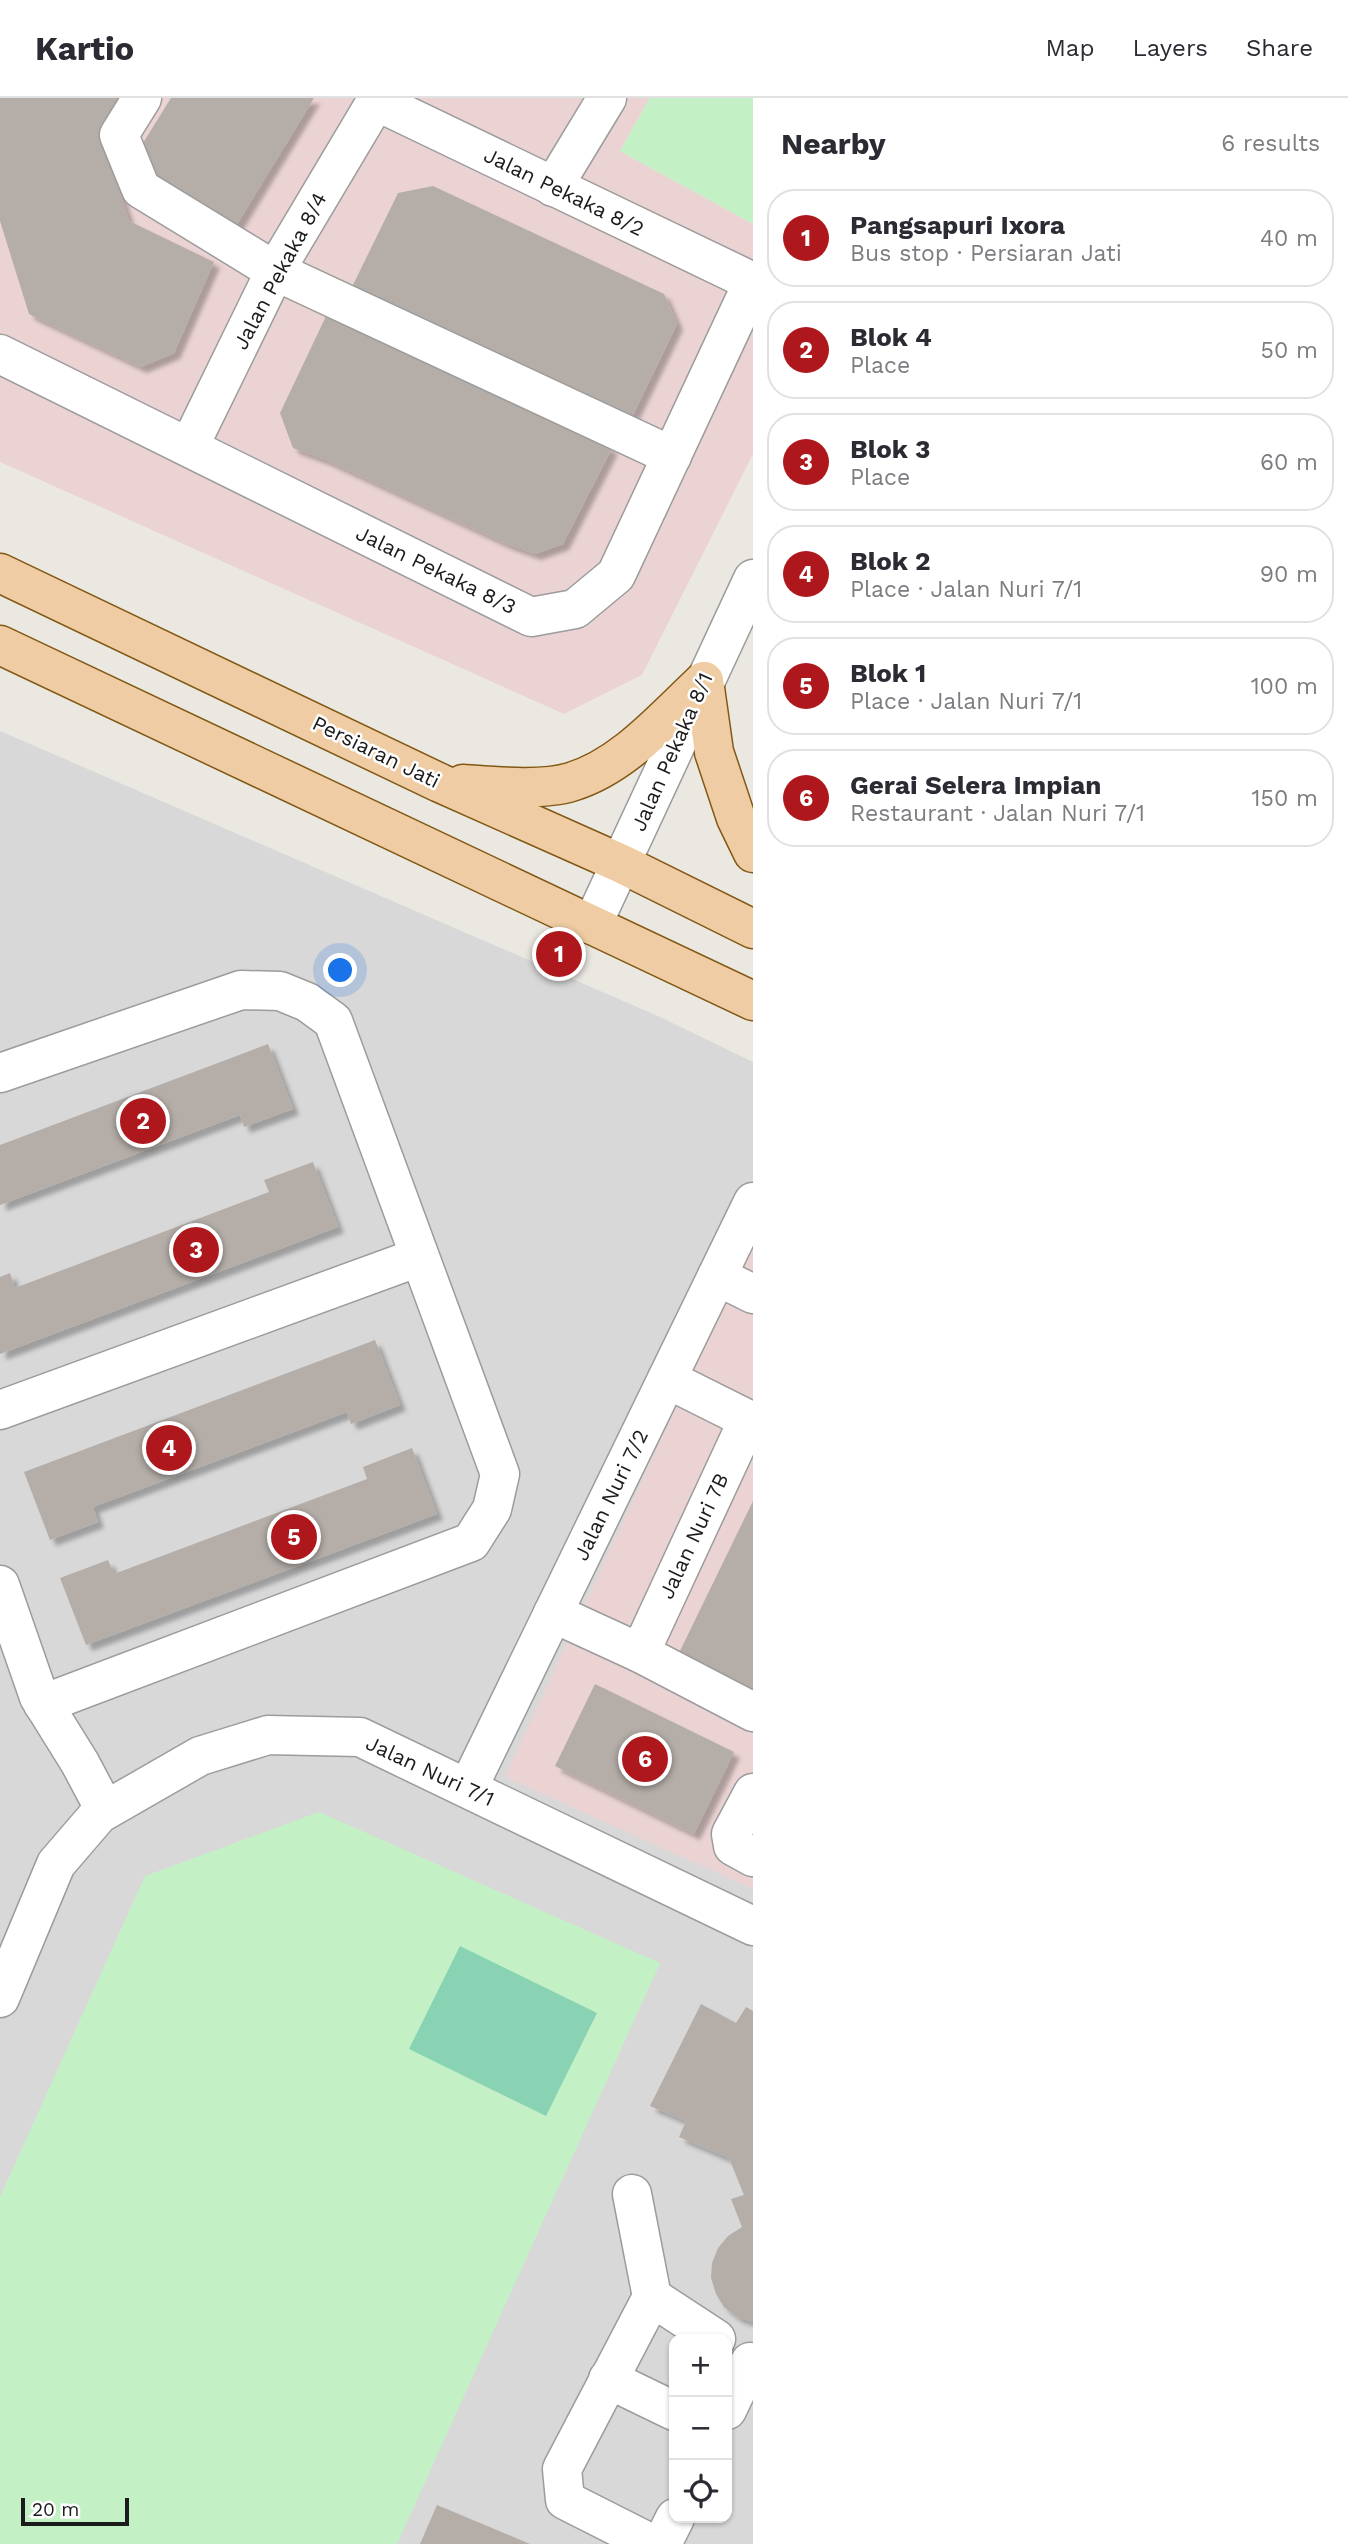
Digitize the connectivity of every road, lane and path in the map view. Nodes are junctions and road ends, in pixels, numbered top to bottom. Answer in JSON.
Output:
{"nodes":[{"id":1,"x":142,"y":98,"type":"edge"},
{"id":2,"x":607,"y":98,"type":"edge"},
{"id":3,"x":377,"y":100,"type":"edge"},
{"id":4,"x":553,"y":187,"type":"junction"},
{"id":5,"x":275,"y":271,"type":"junction"},
{"id":6,"x":753,"y":282,"type":"edge"},
{"id":7,"x":0,"y":354,"type":"edge"},
{"id":8,"x":189,"y":447,"type":"junction"},
{"id":9,"x":672,"y":456,"type":"junction"},
{"id":10,"x":0,"y":573,"type":"edge"},
{"id":11,"x":753,"y":579,"type":"edge"},
{"id":12,"x":0,"y":645,"type":"edge"},
{"id":13,"x":704,"y":681,"type":"junction"},
{"id":14,"x":440,"y":783,"type":"junction"},
{"id":15,"x":753,"y":853,"type":"edge"},
{"id":16,"x":622,"y":864,"type":"junction"},
{"id":17,"x":592,"y":925,"type":"junction"},
{"id":18,"x":753,"y":929,"type":"edge"},
{"id":19,"x":753,"y":1002,"type":"edge"},
{"id":20,"x":0,"y":1073,"type":"edge"},
{"id":21,"x":753,"y":1202,"type":"edge"},
{"id":22,"x":419,"y":1257,"type":"junction"},
{"id":23,"x":717,"y":1276,"type":"junction"},
{"id":24,"x":753,"y":1294,"type":"edge"},
{"id":25,"x":667,"y":1380,"type":"junction"},
{"id":26,"x":0,"y":1409,"type":"edge"},
{"id":27,"x":750,"y":1421,"type":"edge"},
{"id":28,"x":4,"y":1607,"type":"edge"},
{"id":29,"x":553,"y":1613,"type":"junction"},
{"id":30,"x":640,"y":1653,"type":"junction"},
{"id":31,"x":43,"y":1704,"type":"junction"},
{"id":32,"x":753,"y":1712,"type":"edge"},
{"id":33,"x":468,"y":1788,"type":"junction"},
{"id":34,"x":753,"y":1793,"type":"edge"},
{"id":35,"x":105,"y":1810,"type":"junction"},
{"id":36,"x":753,"y":1857,"type":"edge"},
{"id":37,"x":753,"y":1926,"type":"edge"},
{"id":38,"x":0,"y":1998,"type":"edge"},
{"id":39,"x":632,"y":2194,"type":"dead end"},
{"id":40,"x":652,"y":2297,"type":"junction"},
{"id":41,"x":708,"y":2334,"type":"edge"},
{"id":42,"x":743,"y":2357,"type":"edge"},
{"id":43,"x":608,"y":2379,"type":"junction"},
{"id":44,"x":731,"y":2397,"type":"edge"},
{"id":45,"x":669,"y":2409,"type":"edge"},
{"id":46,"x":672,"y":2523,"type":"edge"},
{"id":47,"x":652,"y":2544,"type":"edge"},
{"id":48,"x":662,"y":2544,"type":"edge"}],
"edges":[{"from":1,"to":5,"type":"street"},
{"from":2,"to":4,"type":"street"},
{"from":3,"to":4,"type":"street","name":"Jalan Pekaka 8/2"},
{"from":3,"to":5,"type":"street","name":"Jalan Pekaka 8/4"},
{"from":4,"to":6,"type":"street","name":"Jalan Pekaka 8/2"},
{"from":5,"to":8,"type":"street","name":"Jalan Pekaka 8/4"},
{"from":5,"to":9,"type":"street"},
{"from":6,"to":9,"type":"street","name":"Jalan Pekaka 8/3"},
{"from":7,"to":8,"type":"street","name":"Jalan Pekaka 8/3"},
{"from":8,"to":9,"type":"street","name":"Jalan Pekaka 8/3"},
{"from":10,"to":14,"type":"main road","name":"Persiaran Jati"},
{"from":11,"to":13,"type":"street","name":"Jalan Pekaka 8/1"},
{"from":12,"to":17,"type":"main road"},
{"from":13,"to":14,"type":"main road"},
{"from":13,"to":15,"type":"main road"},
{"from":13,"to":16,"type":"street","name":"Jalan Pekaka 8/1"},
{"from":14,"to":16,"type":"main road","name":"Persiaran Jati"},
{"from":16,"to":17,"type":"street","name":"Jalan Pekaka 8/1"},
{"from":16,"to":18,"type":"main road","name":"Persiaran Jati"},
{"from":17,"to":19,"type":"main road"},
{"from":20,"to":22,"type":"street"},
{"from":21,"to":23,"type":"street","name":"Jalan Nuri 7/2"},
{"from":22,"to":26,"type":"street"},
{"from":22,"to":31,"type":"street"},
{"from":23,"to":24,"type":"street"},
{"from":23,"to":25,"type":"street","name":"Jalan Nuri 7/2"},
{"from":25,"to":27,"type":"street"},
{"from":25,"to":29,"type":"street","name":"Jalan Nuri 7/2"},
{"from":27,"to":30,"type":"street","name":"Jalan Nuri 7B"},
{"from":28,"to":31,"type":"street"},
{"from":29,"to":30,"type":"street"},
{"from":29,"to":33,"type":"street","name":"Jalan Nuri 7/2"},
{"from":30,"to":32,"type":"street"},
{"from":31,"to":35,"type":"street"},
{"from":33,"to":35,"type":"street","name":"Jalan Nuri 7/1"},
{"from":33,"to":37,"type":"street","name":"Jalan Nuri 7/1"},
{"from":34,"to":36,"type":"street"},
{"from":35,"to":38,"type":"street","name":"Jalan Nuri 7/1"},
{"from":39,"to":40,"type":"street"},
{"from":40,"to":41,"type":"street"},
{"from":40,"to":43,"type":"street"},
{"from":42,"to":44,"type":"street"},
{"from":43,"to":45,"type":"street"},
{"from":43,"to":47,"type":"street"},
{"from":46,"to":48,"type":"street"}]}
